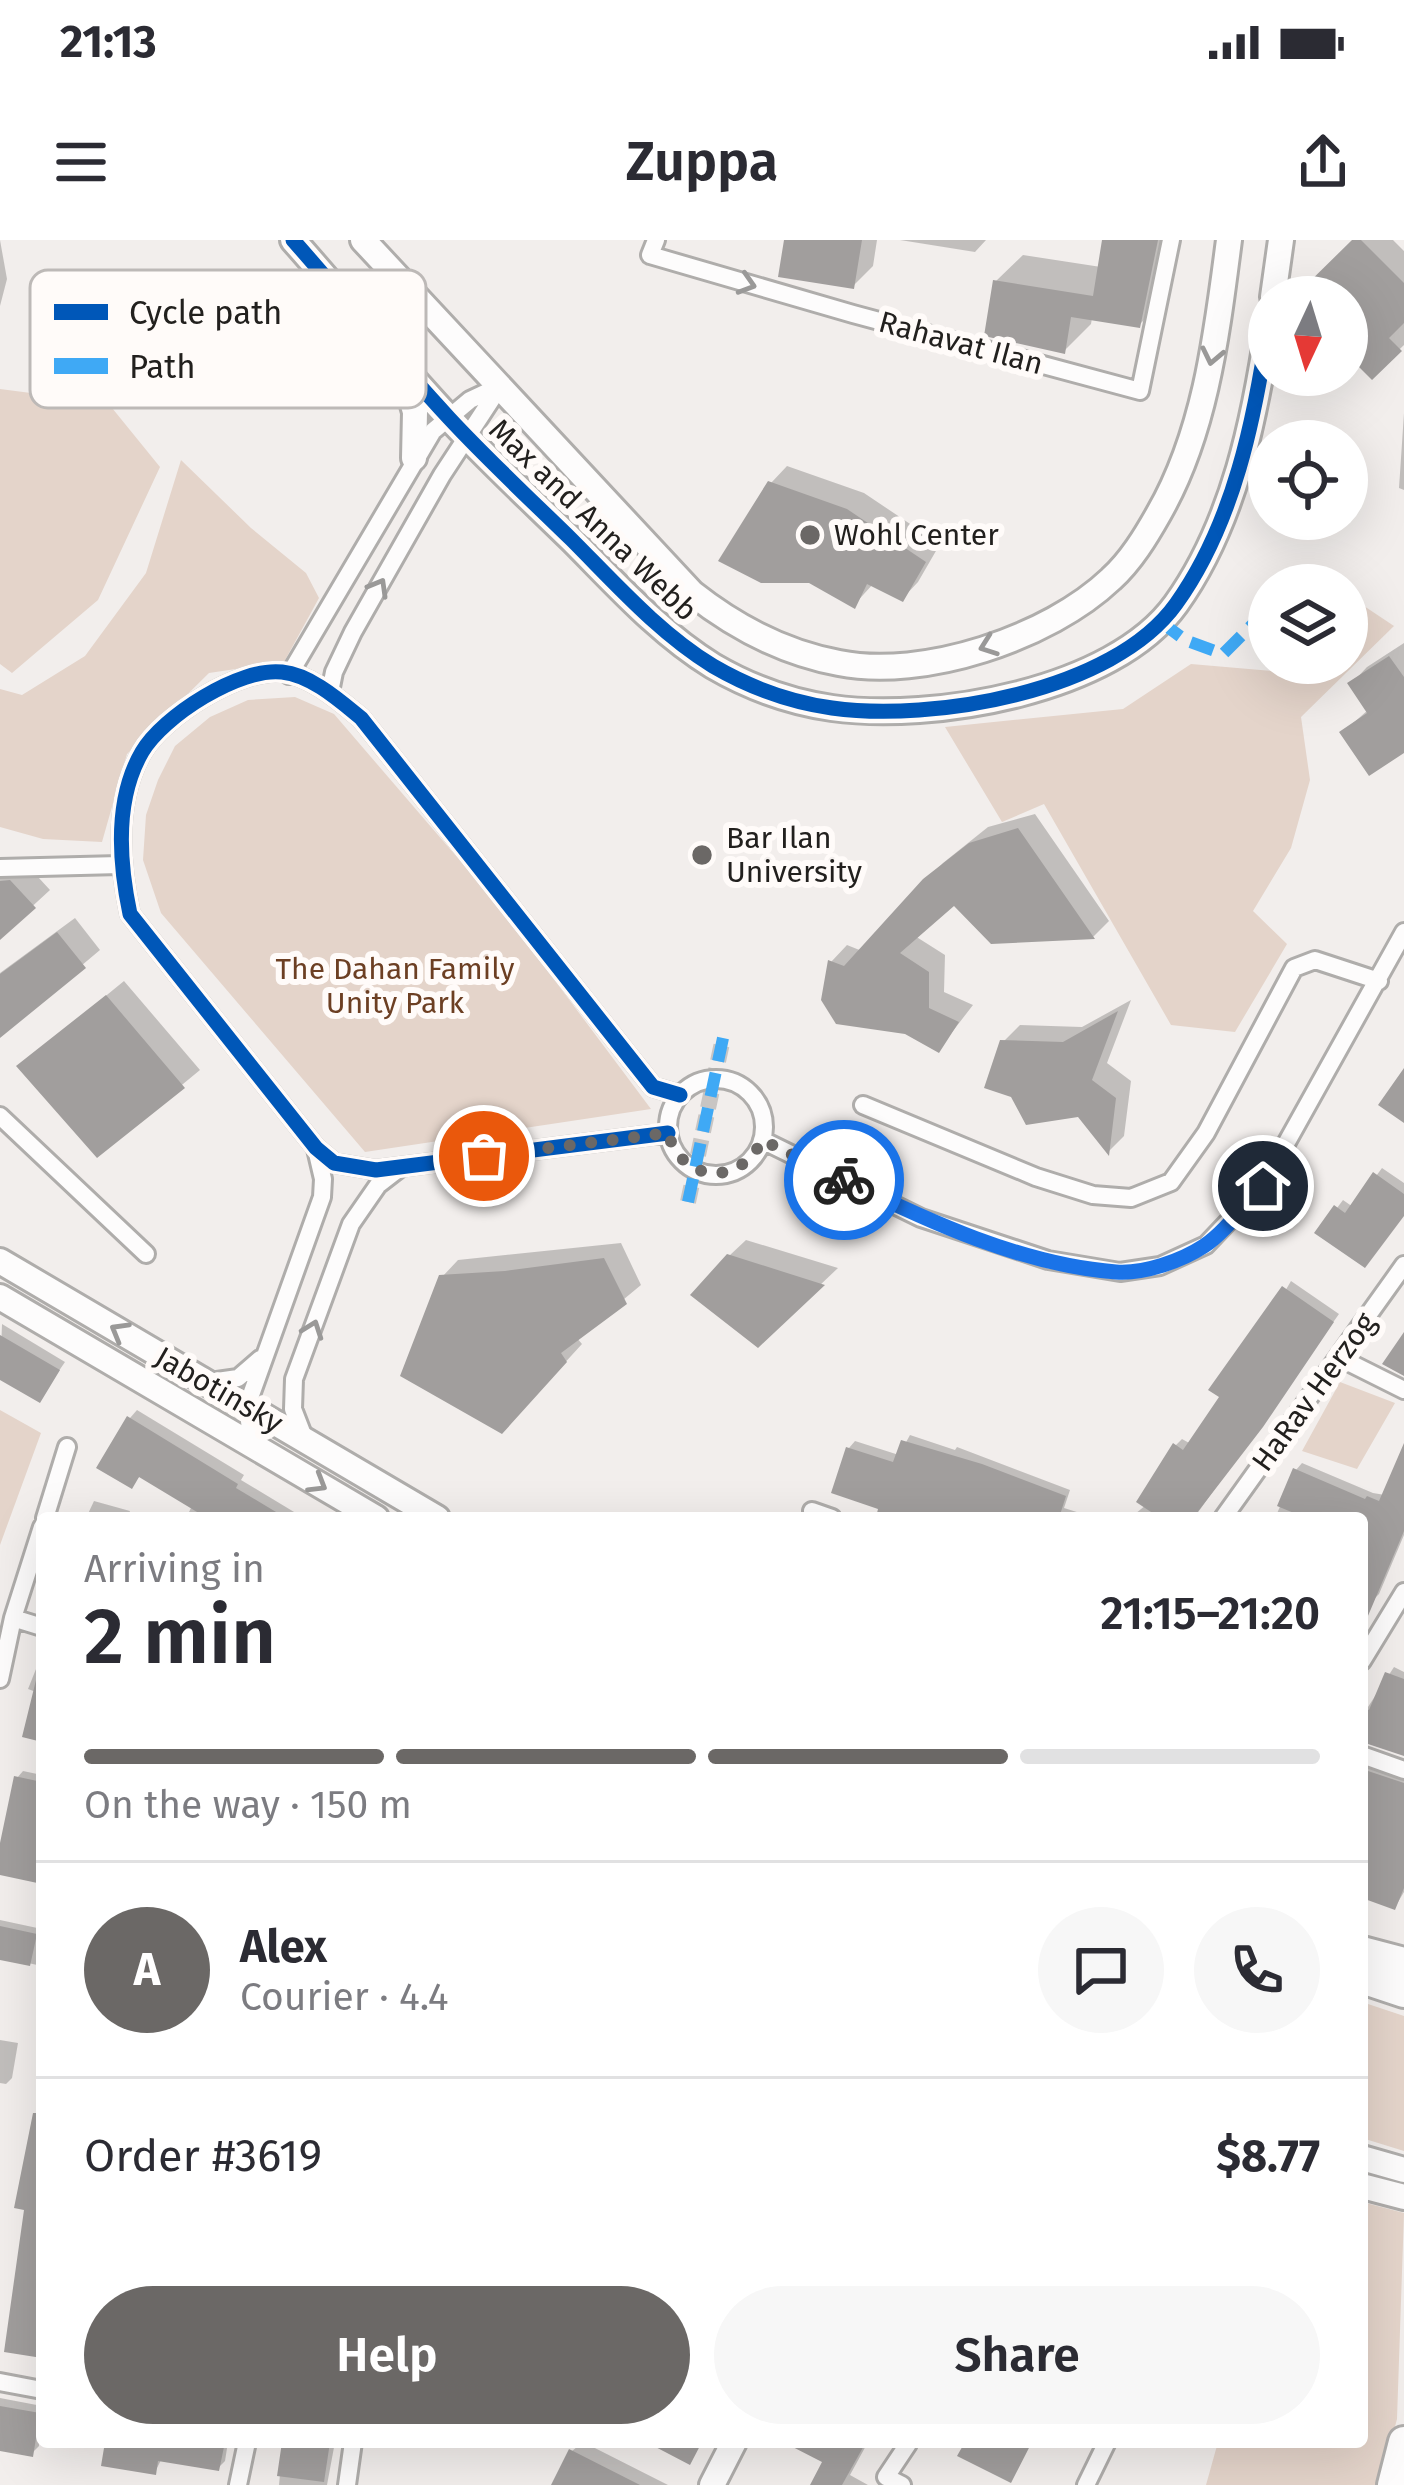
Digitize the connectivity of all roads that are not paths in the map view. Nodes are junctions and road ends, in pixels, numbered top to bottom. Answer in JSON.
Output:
{"nodes":[{"id":1,"x":293,"y":240,"type":"edge"},
{"id":2,"x":363,"y":240,"type":"edge"},
{"id":3,"x":656,"y":240,"type":"edge"},
{"id":4,"x":1171,"y":240,"type":"edge"},
{"id":5,"x":1228,"y":240,"type":"edge"},
{"id":6,"x":1281,"y":240,"type":"edge"},
{"id":7,"x":319,"y":270,"type":"edge"},
{"id":8,"x":392,"y":270,"type":"edge"},
{"id":9,"x":1276,"y":276,"type":"edge"},
{"id":10,"x":426,"y":306,"type":"edge"},
{"id":11,"x":502,"y":385,"type":"junction"},
{"id":12,"x":426,"y":392,"type":"edge"},
{"id":13,"x":1255,"y":396,"type":"edge"},
{"id":14,"x":414,"y":408,"type":"edge"},
{"id":15,"x":448,"y":417,"type":"junction"},
{"id":16,"x":469,"y":439,"type":"junction"},
{"id":17,"x":414,"y":458,"type":"junction"},
{"id":18,"x":290,"y":675,"type":"junction"},
{"id":19,"x":330,"y":692,"type":"junction"},
{"id":20,"x":120,"y":866,"type":"junction"},
{"id":21,"x":0,"y":868,"type":"edge"},
{"id":22,"x":1404,"y":932,"type":"edge"},
{"id":23,"x":1379,"y":980,"type":"junction"},
{"id":24,"x":680,"y":1095,"type":"junction"},
{"id":25,"x":863,"y":1105,"type":"dead end"},
{"id":26,"x":0,"y":1116,"type":"edge"},
{"id":27,"x":668,"y":1133,"type":"junction"},
{"id":28,"x":762,"y":1140,"type":"junction"},
{"id":29,"x":316,"y":1148,"type":"junction"},
{"id":30,"x":400,"y":1167,"type":"junction"},
{"id":31,"x":146,"y":1254,"type":"dead end"},
{"id":32,"x":0,"y":1261,"type":"edge"},
{"id":33,"x":1404,"y":1265,"type":"edge"},
{"id":34,"x":0,"y":1297,"type":"edge"},
{"id":35,"x":268,"y":1348,"type":"junction"},
{"id":36,"x":1340,"y":1358,"type":"junction"},
{"id":37,"x":205,"y":1382,"type":"junction"},
{"id":38,"x":1404,"y":1390,"type":"edge"},
{"id":39,"x":247,"y":1406,"type":"junction"},
{"id":40,"x":304,"y":1440,"type":"junction"},
{"id":41,"x":252,"y":1444,"type":"junction"},
{"id":42,"x":67,"y":1447,"type":"dead end"},
{"id":43,"x":812,"y":1511,"type":"dead end"},
{"id":44,"x":47,"y":1512,"type":"edge"},
{"id":45,"x":366,"y":1512,"type":"edge"},
{"id":46,"x":427,"y":1512,"type":"edge"},
{"id":47,"x":815,"y":1512,"type":"edge"},
{"id":48,"x":1227,"y":1512,"type":"edge"},
{"id":49,"x":36,"y":1546,"type":"edge"},
{"id":50,"x":1404,"y":1592,"type":"edge"},
{"id":51,"x":13,"y":1618,"type":"junction"},
{"id":52,"x":36,"y":1625,"type":"edge"},
{"id":53,"x":1368,"y":1650,"type":"edge"},
{"id":54,"x":0,"y":1678,"type":"edge"},
{"id":55,"x":1368,"y":1757,"type":"edge"},
{"id":56,"x":1404,"y":1771,"type":"edge"},
{"id":57,"x":1368,"y":1954,"type":"edge"},
{"id":58,"x":1404,"y":1963,"type":"edge"},
{"id":59,"x":1368,"y":1980,"type":"edge"},
{"id":60,"x":1404,"y":1992,"type":"edge"},
{"id":61,"x":1368,"y":2160,"type":"edge"},
{"id":62,"x":1404,"y":2170,"type":"edge"},
{"id":63,"x":1368,"y":2188,"type":"edge"},
{"id":64,"x":1404,"y":2198,"type":"edge"},
{"id":65,"x":0,"y":2382,"type":"edge"},
{"id":66,"x":36,"y":2389,"type":"edge"},
{"id":67,"x":1404,"y":2442,"type":"edge"},
{"id":68,"x":246,"y":2448,"type":"edge"},
{"id":69,"x":352,"y":2448,"type":"edge"},
{"id":70,"x":731,"y":2448,"type":"edge"},
{"id":71,"x":905,"y":2448,"type":"edge"},
{"id":72,"x":1104,"y":2448,"type":"edge"},
{"id":73,"x":238,"y":2485,"type":"edge"},
{"id":74,"x":347,"y":2485,"type":"edge"},
{"id":75,"x":712,"y":2485,"type":"edge"},
{"id":76,"x":902,"y":2485,"type":"edge"},
{"id":77,"x":1086,"y":2485,"type":"edge"},
{"id":78,"x":1394,"y":2485,"type":"edge"}],
"edges":[{"from":1,"to":7,"type":"street","name":"Max and Anna Webb"},
{"from":2,"to":8,"type":"street","name":"Max and Anna Webb"},
{"from":3,"to":4,"type":"street","name":"Rahavat Ilan","one_way":true},
{"from":5,"to":11,"type":"street","name":"Max and Anna Webb","one_way":true},
{"from":6,"to":9,"type":"street"},
{"from":10,"to":11,"type":"street","name":"Max and Anna Webb"},
{"from":11,"to":15,"type":"street"},
{"from":11,"to":16,"type":"street"},
{"from":12,"to":15,"type":"street","name":"Max and Anna Webb"},
{"from":13,"to":16,"type":"street","name":"Max and Anna Webb"},
{"from":14,"to":17,"type":"street"},
{"from":15,"to":16,"type":"street","name":"Max and Anna Webb"},
{"from":15,"to":17,"type":"street"},
{"from":19,"to":16,"type":"street","one_way":true},
{"from":17,"to":18,"type":"street"},
{"from":18,"to":19,"type":"street"},
{"from":18,"to":20,"type":"street"},
{"from":19,"to":24,"type":"street"},
{"from":20,"to":21,"type":"street"},
{"from":20,"to":29,"type":"street"},
{"from":22,"to":23,"type":"street"},
{"from":23,"to":25,"type":"street"},
{"from":23,"to":28,"type":"street"},
{"from":24,"to":27,"type":"street"},
{"from":24,"to":28,"type":"street"},
{"from":26,"to":31,"type":"street"},
{"from":27,"to":28,"type":"street"},
{"from":27,"to":30,"type":"street"},
{"from":29,"to":30,"type":"street"},
{"from":29,"to":35,"type":"street"},
{"from":40,"to":30,"type":"street","one_way":true},
{"from":37,"to":32,"type":"street","name":"Jabotinsky","one_way":true},
{"from":33,"to":36,"type":"street","name":"HaRav Herzog"},
{"from":34,"to":41,"type":"street","name":"Jabotinsky"},
{"from":35,"to":37,"type":"street"},
{"from":35,"to":39,"type":"street"},
{"from":36,"to":38,"type":"street"},
{"from":36,"to":48,"type":"street","name":"HaRav Herzog"},
{"from":37,"to":39,"type":"street","name":"Jabotinsky"},
{"from":39,"to":40,"type":"street","name":"Jabotinsky"},
{"from":39,"to":41,"type":"street"},
{"from":40,"to":46,"type":"street","name":"Jabotinsky"},
{"from":41,"to":45,"type":"street","name":"Jabotinsky","one_way":true},
{"from":42,"to":44,"type":"street"},
{"from":43,"to":47,"type":"street"},
{"from":49,"to":51,"type":"street"},
{"from":50,"to":53,"type":"street"},
{"from":51,"to":52,"type":"street"},
{"from":51,"to":54,"type":"street"},
{"from":55,"to":56,"type":"street"},
{"from":57,"to":58,"type":"highway"},
{"from":59,"to":60,"type":"highway"},
{"from":61,"to":62,"type":"street"},
{"from":63,"to":64,"type":"street"},
{"from":65,"to":66,"type":"street"},
{"from":67,"to":78,"type":"highway"},
{"from":68,"to":73,"type":"street"},
{"from":69,"to":74,"type":"street"},
{"from":70,"to":75,"type":"street"},
{"from":71,"to":76,"type":"street"},
{"from":72,"to":77,"type":"street"}]}
